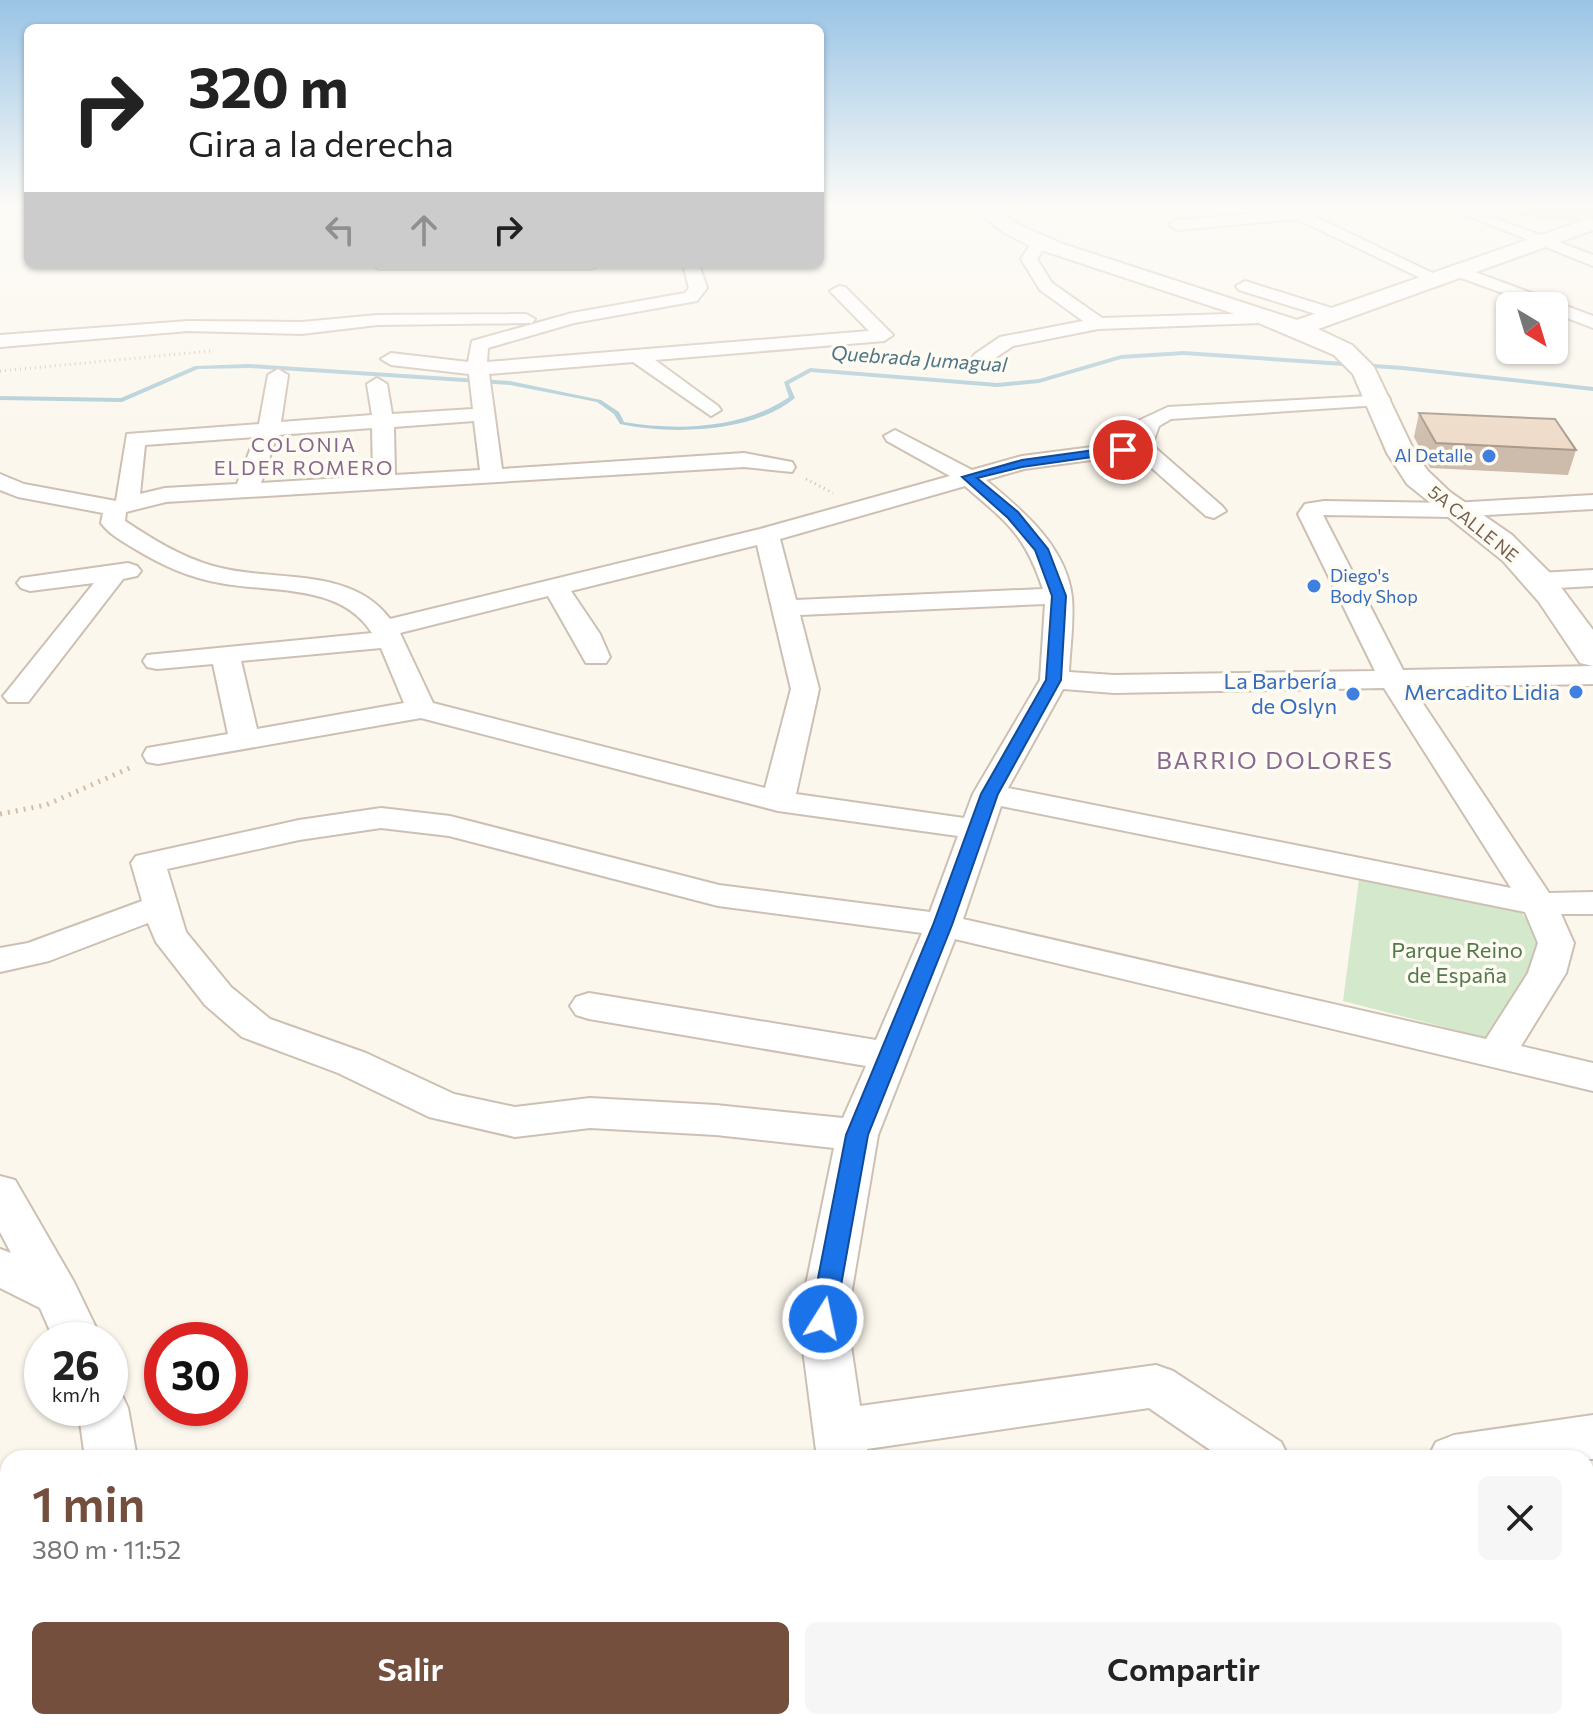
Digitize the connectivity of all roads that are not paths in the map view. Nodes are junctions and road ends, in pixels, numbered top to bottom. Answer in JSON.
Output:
{"nodes":[{"id":1,"x":697,"y":289,"type":"edge"},
{"id":2,"x":1050,"y":289,"type":"edge"},
{"id":3,"x":1174,"y":289,"type":"edge"},
{"id":4,"x":1253,"y":289,"type":"edge"},
{"id":5,"x":1409,"y":289,"type":"edge"},
{"id":6,"x":839,"y":291,"type":"dead end"},
{"id":7,"x":1568,"y":312,"type":"edge"},
{"id":8,"x":1335,"y":315,"type":"junction"},
{"id":9,"x":572,"y":318,"type":"junction"},
{"id":10,"x":1260,"y":318,"type":"junction"},
{"id":11,"x":1593,"y":323,"type":"edge"},
{"id":12,"x":1098,"y":324,"type":"junction"},
{"id":13,"x":1296,"y":329,"type":"junction"},
{"id":14,"x":0,"y":341,"type":"edge"},
{"id":15,"x":637,"y":356,"type":"junction"},
{"id":16,"x":982,"y":358,"type":"dead end"},
{"id":17,"x":391,"y":359,"type":"dead end"},
{"id":18,"x":278,"y":375,"type":"dead end"},
{"id":19,"x":481,"y":377,"type":"junction"},
{"id":20,"x":1367,"y":379,"type":"junction"},
{"id":21,"x":377,"y":384,"type":"dead end"},
{"id":22,"x":711,"y":410,"type":"dead end"},
{"id":23,"x":485,"y":414,"type":"junction"},
{"id":24,"x":383,"y":421,"type":"junction"},
{"id":25,"x":269,"y":428,"type":"junction"},
{"id":26,"x":895,"y":436,"type":"dead end"},
{"id":27,"x":1141,"y":447,"type":"junction"},
{"id":28,"x":784,"y":467,"type":"road end"},
{"id":29,"x":492,"y":476,"type":"junction"},
{"id":30,"x":968,"y":477,"type":"junction"},
{"id":31,"x":0,"y":481,"type":"edge"},
{"id":32,"x":384,"y":483,"type":"junction"},
{"id":33,"x":246,"y":491,"type":"junction"},
{"id":34,"x":1593,"y":502,"type":"edge"},
{"id":35,"x":121,"y":506,"type":"junction"},
{"id":36,"x":1453,"y":510,"type":"junction"},
{"id":37,"x":1214,"y":511,"type":"dead end"},
{"id":38,"x":767,"y":535,"type":"junction"},
{"id":39,"x":184,"y":564,"type":"junction"},
{"id":40,"x":115,"y":573,"type":"junction"},
{"id":41,"x":1593,"y":578,"type":"edge"},
{"id":42,"x":1539,"y":581,"type":"junction"},
{"id":43,"x":30,"y":583,"type":"dead end"},
{"id":44,"x":555,"y":587,"type":"junction"},
{"id":45,"x":1059,"y":596,"type":"junction"},
{"id":46,"x":788,"y":608,"type":"junction"},
{"id":47,"x":388,"y":634,"type":"junction"},
{"id":48,"x":225,"y":655,"type":"junction"},
{"id":49,"x":1593,"y":655,"type":"edge"},
{"id":50,"x":596,"y":657,"type":"dead end"},
{"id":51,"x":157,"y":661,"type":"dead end"},
{"id":52,"x":1593,"y":675,"type":"edge"},
{"id":53,"x":1054,"y":680,"type":"junction"},
{"id":54,"x":1394,"y":681,"type":"junction"},
{"id":55,"x":18,"y":696,"type":"dead end"},
{"id":56,"x":421,"y":709,"type":"junction"},
{"id":57,"x":245,"y":740,"type":"junction"},
{"id":58,"x":158,"y":755,"type":"road end"},
{"id":59,"x":989,"y":794,"type":"junction"},
{"id":60,"x":778,"y":801,"type":"junction"},
{"id":61,"x":975,"y":829,"type":"junction"},
{"id":62,"x":1593,"y":903,"type":"edge"},
{"id":63,"x":1539,"y":904,"type":"junction"},
{"id":64,"x":161,"y":906,"type":"junction"},
{"id":65,"x":943,"y":925,"type":"junction"},
{"id":66,"x":0,"y":960,"type":"edge"},
{"id":67,"x":589,"y":1006,"type":"dead end"},
{"id":68,"x":1497,"y":1053,"type":"junction"},
{"id":69,"x":889,"y":1056,"type":"junction"},
{"id":70,"x":1593,"y":1077,"type":"edge"},
{"id":71,"x":857,"y":1135,"type":"junction"},
{"id":72,"x":0,"y":1192,"type":"edge"},
{"id":73,"x":0,"y":1267,"type":"edge"},
{"id":74,"x":58,"y":1295,"type":"junction"},
{"id":75,"x":70,"y":1322,"type":"edge"},
{"id":76,"x":106,"y":1426,"type":"edge"},
{"id":77,"x":1593,"y":1437,"type":"edge"},
{"id":78,"x":842,"y":1444,"type":"edge"},
{"id":79,"x":110,"y":1450,"type":"edge"},
{"id":80,"x":1251,"y":1450,"type":"edge"},
{"id":81,"x":1507,"y":1450,"type":"edge"}],
"edges":[{"from":1,"to":9,"type":"street"},
{"from":2,"to":12,"type":"street"},
{"from":3,"to":10,"type":"street"},
{"from":4,"to":8,"type":"street"},
{"from":5,"to":8,"type":"street"},
{"from":6,"to":15,"type":"street"},
{"from":7,"to":11,"type":"street"},
{"from":8,"to":13,"type":"street"},
{"from":9,"to":14,"type":"street"},
{"from":9,"to":19,"type":"street"},
{"from":10,"to":12,"type":"street"},
{"from":10,"to":13,"type":"street"},
{"from":12,"to":16,"type":"street"},
{"from":13,"to":20,"type":"street"},
{"from":15,"to":19,"type":"street"},
{"from":15,"to":22,"type":"street"},
{"from":17,"to":19,"type":"street"},
{"from":18,"to":25,"type":"street"},
{"from":19,"to":23,"type":"street"},
{"from":20,"to":27,"type":"street"},
{"from":20,"to":36,"type":"street","name":"5A CALLE NE"},
{"from":21,"to":24,"type":"street"},
{"from":23,"to":24,"type":"street"},
{"from":23,"to":29,"type":"street"},
{"from":24,"to":25,"type":"street"},
{"from":24,"to":32,"type":"street"},
{"from":25,"to":33,"type":"street"},
{"from":25,"to":35,"type":"street"},
{"from":26,"to":30,"type":"street"},
{"from":27,"to":30,"type":"street"},
{"from":27,"to":37,"type":"street"},
{"from":28,"to":29,"type":"street"},
{"from":29,"to":32,"type":"street"},
{"from":30,"to":38,"type":"street"},
{"from":30,"to":45,"type":"street"},
{"from":31,"to":35,"type":"street"},
{"from":32,"to":33,"type":"street"},
{"from":33,"to":35,"type":"street"},
{"from":34,"to":36,"type":"street"},
{"from":35,"to":39,"type":"street"},
{"from":36,"to":42,"type":"street","name":"5A CALLE NE"},
{"from":36,"to":54,"type":"street"},
{"from":38,"to":44,"type":"street"},
{"from":38,"to":46,"type":"street"},
{"from":39,"to":40,"type":"street"},
{"from":39,"to":47,"type":"street"},
{"from":40,"to":43,"type":"street"},
{"from":40,"to":55,"type":"street"},
{"from":41,"to":42,"type":"street"},
{"from":42,"to":49,"type":"street","name":"5A CALLE NE"},
{"from":44,"to":47,"type":"street"},
{"from":44,"to":50,"type":"street"},
{"from":45,"to":46,"type":"street"},
{"from":45,"to":53,"type":"street"},
{"from":46,"to":60,"type":"street"},
{"from":47,"to":48,"type":"street"},
{"from":47,"to":56,"type":"street"},
{"from":48,"to":51,"type":"street"},
{"from":48,"to":57,"type":"street"},
{"from":52,"to":54,"type":"street"},
{"from":53,"to":54,"type":"street"},
{"from":53,"to":59,"type":"street"},
{"from":54,"to":63,"type":"street"},
{"from":56,"to":57,"type":"street"},
{"from":56,"to":60,"type":"street"},
{"from":57,"to":58,"type":"street"},
{"from":59,"to":61,"type":"street"},
{"from":59,"to":63,"type":"street"},
{"from":60,"to":61,"type":"street"},
{"from":61,"to":65,"type":"street"},
{"from":62,"to":63,"type":"street"},
{"from":63,"to":68,"type":"street"},
{"from":64,"to":65,"type":"street"},
{"from":64,"to":66,"type":"street"},
{"from":64,"to":71,"type":"street"},
{"from":65,"to":68,"type":"street"},
{"from":65,"to":69,"type":"street"},
{"from":67,"to":69,"type":"street"},
{"from":68,"to":70,"type":"street"},
{"from":69,"to":71,"type":"street"},
{"from":71,"to":78,"type":"street"},
{"from":72,"to":74,"type":"street"},
{"from":73,"to":74,"type":"street"},
{"from":74,"to":75,"type":"street"},
{"from":76,"to":79,"type":"street"},
{"from":77,"to":81,"type":"street"},
{"from":78,"to":80,"type":"street"}]}
